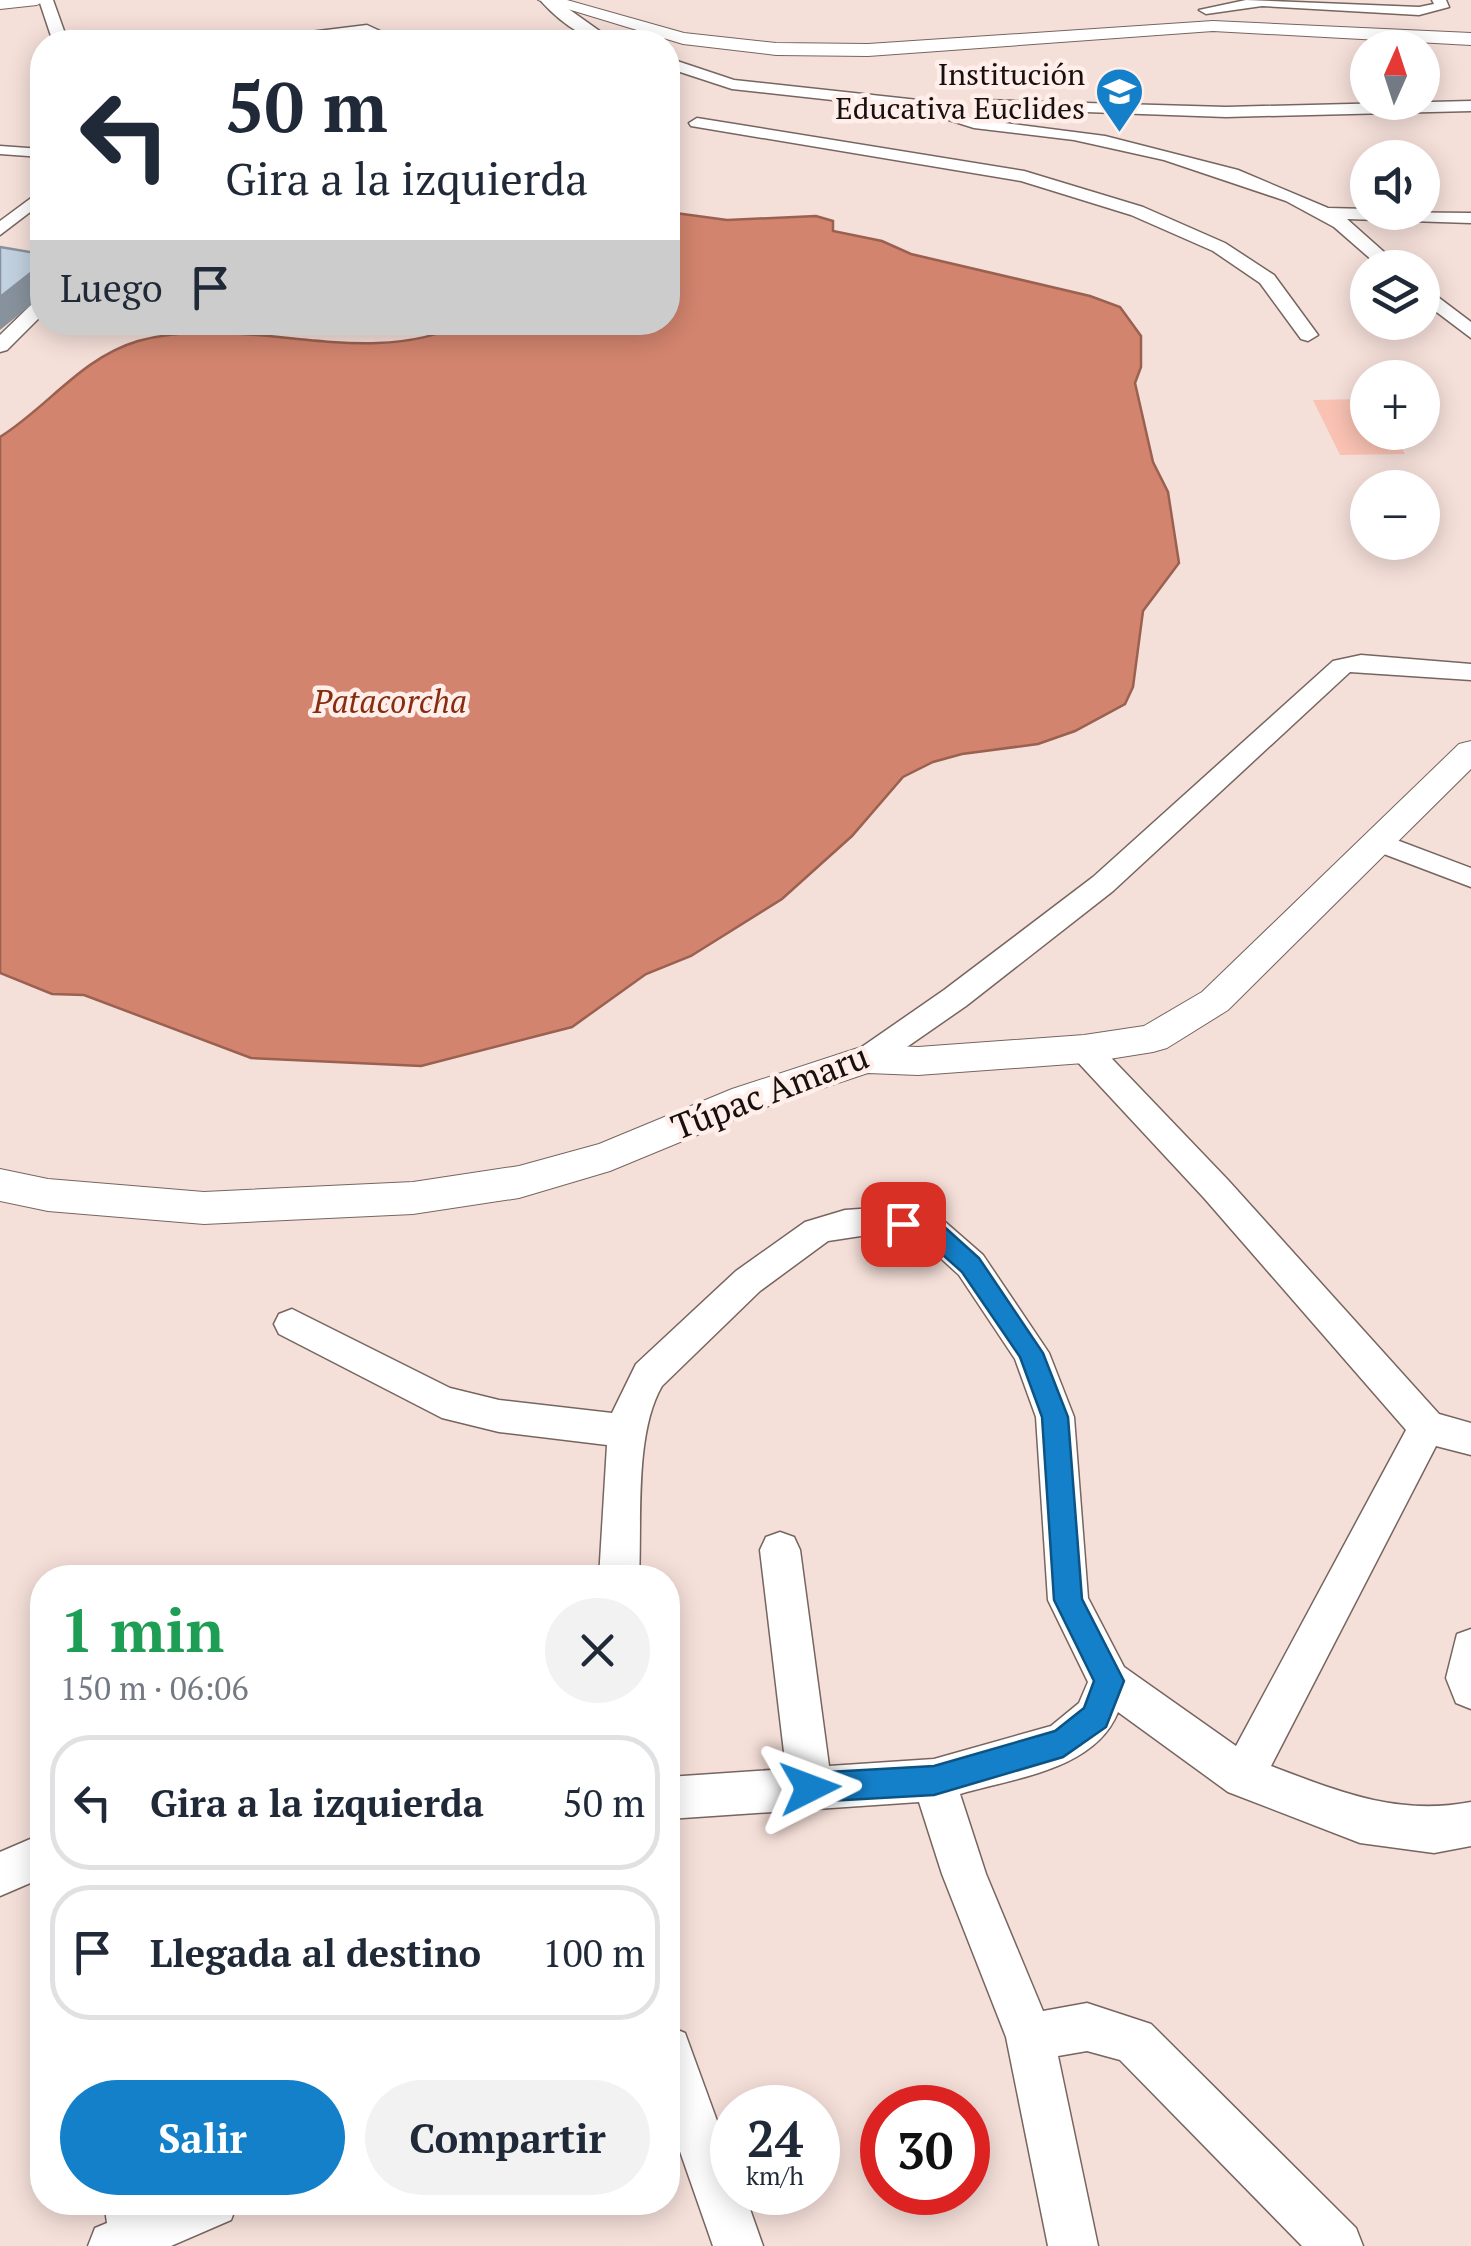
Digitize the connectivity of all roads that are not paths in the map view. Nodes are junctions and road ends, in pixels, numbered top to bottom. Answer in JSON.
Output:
{"nodes":[{"id":1,"x":36,"y":0,"type":"edge"},
{"id":2,"x":46,"y":0,"type":"edge"},
{"id":3,"x":548,"y":0,"type":"edge"},
{"id":4,"x":1439,"y":0,"type":"edge"},
{"id":5,"x":0,"y":4,"type":"edge"},
{"id":6,"x":1207,"y":12,"type":"edge"},
{"id":7,"x":57,"y":30,"type":"edge"},
{"id":8,"x":588,"y":30,"type":"edge"},
{"id":9,"x":654,"y":30,"type":"edge"},
{"id":10,"x":680,"y":37,"type":"edge"},
{"id":11,"x":1471,"y":39,"type":"edge"},
{"id":12,"x":680,"y":70,"type":"edge"},
{"id":13,"x":723,"y":95,"type":"junction"},
{"id":14,"x":918,"y":104,"type":"junction"},
{"id":15,"x":1471,"y":106,"type":"edge"},
{"id":16,"x":0,"y":150,"type":"edge"},
{"id":17,"x":30,"y":152,"type":"edge"},
{"id":18,"x":30,"y":205,"type":"edge"},
{"id":19,"x":1324,"y":212,"type":"junction"},
{"id":20,"x":1471,"y":218,"type":"edge"},
{"id":21,"x":0,"y":230,"type":"edge"},
{"id":22,"x":1371,"y":250,"type":"edge"},
{"id":23,"x":1440,"y":305,"type":"edge"},
{"id":24,"x":30,"y":317,"type":"edge"},
{"id":25,"x":1470,"y":328,"type":"edge"},
{"id":26,"x":1308,"y":334,"type":"dead end"},
{"id":27,"x":0,"y":346,"type":"edge"},
{"id":28,"x":1471,"y":672,"type":"edge"},
{"id":29,"x":1471,"y":752,"type":"edge"},
{"id":30,"x":1378,"y":842,"type":"junction"},
{"id":31,"x":1471,"y":878,"type":"edge"},
{"id":32,"x":1084,"y":1049,"type":"junction"},
{"id":33,"x":867,"y":1059,"type":"junction"},
{"id":34,"x":0,"y":1185,"type":"edge"},
{"id":35,"x":292,"y":1324,"type":"dead end"},
{"id":36,"x":1427,"y":1427,"type":"junction"},
{"id":37,"x":627,"y":1431,"type":"junction"},
{"id":38,"x":1471,"y":1439,"type":"edge"},
{"id":39,"x":780,"y":1550,"type":"dead end"},
{"id":40,"x":619,"y":1565,"type":"edge"},
{"id":41,"x":1471,"y":1648,"type":"edge"},
{"id":42,"x":1109,"y":1681,"type":"junction"},
{"id":43,"x":1471,"y":1689,"type":"edge"},
{"id":44,"x":1243,"y":1777,"type":"junction"},
{"id":45,"x":934,"y":1780,"type":"junction"},
{"id":46,"x":810,"y":1788,"type":"junction"},
{"id":47,"x":680,"y":1797,"type":"edge"},
{"id":48,"x":1471,"y":1824,"type":"edge"},
{"id":49,"x":1030,"y":2037,"type":"junction"},
{"id":50,"x":680,"y":2084,"type":"edge"},
{"id":51,"x":177,"y":2215,"type":"edge"},
{"id":52,"x":128,"y":2233,"type":"edge"},
{"id":53,"x":738,"y":2246,"type":"edge"},
{"id":54,"x":1073,"y":2246,"type":"edge"},
{"id":55,"x":1338,"y":2246,"type":"edge"}],
"edges":[{"from":1,"to":5,"type":"street"},
{"from":2,"to":7,"type":"street"},
{"from":3,"to":8,"type":"street"},
{"from":3,"to":9,"type":"street"},
{"from":4,"to":6,"type":"street"},
{"from":6,"to":10,"type":"street"},
{"from":6,"to":11,"type":"street"},
{"from":12,"to":13,"type":"street"},
{"from":13,"to":14,"type":"street"},
{"from":13,"to":26,"type":"street"},
{"from":14,"to":15,"type":"street"},
{"from":14,"to":19,"type":"street"},
{"from":16,"to":17,"type":"street"},
{"from":18,"to":21,"type":"street"},
{"from":19,"to":20,"type":"street"},
{"from":19,"to":22,"type":"street"},
{"from":23,"to":25,"type":"street"},
{"from":24,"to":27,"type":"street"},
{"from":28,"to":33,"type":"street","name":"Túpac Amaru"},
{"from":29,"to":30,"type":"street"},
{"from":30,"to":31,"type":"street"},
{"from":30,"to":32,"type":"street"},
{"from":32,"to":33,"type":"street"},
{"from":32,"to":36,"type":"street"},
{"from":33,"to":34,"type":"street","name":"Túpac Amaru"},
{"from":35,"to":37,"type":"street"},
{"from":36,"to":38,"type":"street"},
{"from":36,"to":44,"type":"street"},
{"from":37,"to":40,"type":"street"},
{"from":37,"to":42,"type":"street"},
{"from":39,"to":46,"type":"street"},
{"from":41,"to":43,"type":"street"},
{"from":42,"to":44,"type":"street"},
{"from":42,"to":45,"type":"street"},
{"from":44,"to":48,"type":"street"},
{"from":45,"to":46,"type":"street"},
{"from":45,"to":49,"type":"street"},
{"from":46,"to":47,"type":"street"},
{"from":49,"to":54,"type":"street"},
{"from":49,"to":55,"type":"street"},
{"from":50,"to":53,"type":"street"},
{"from":51,"to":52,"type":"street"}]}
